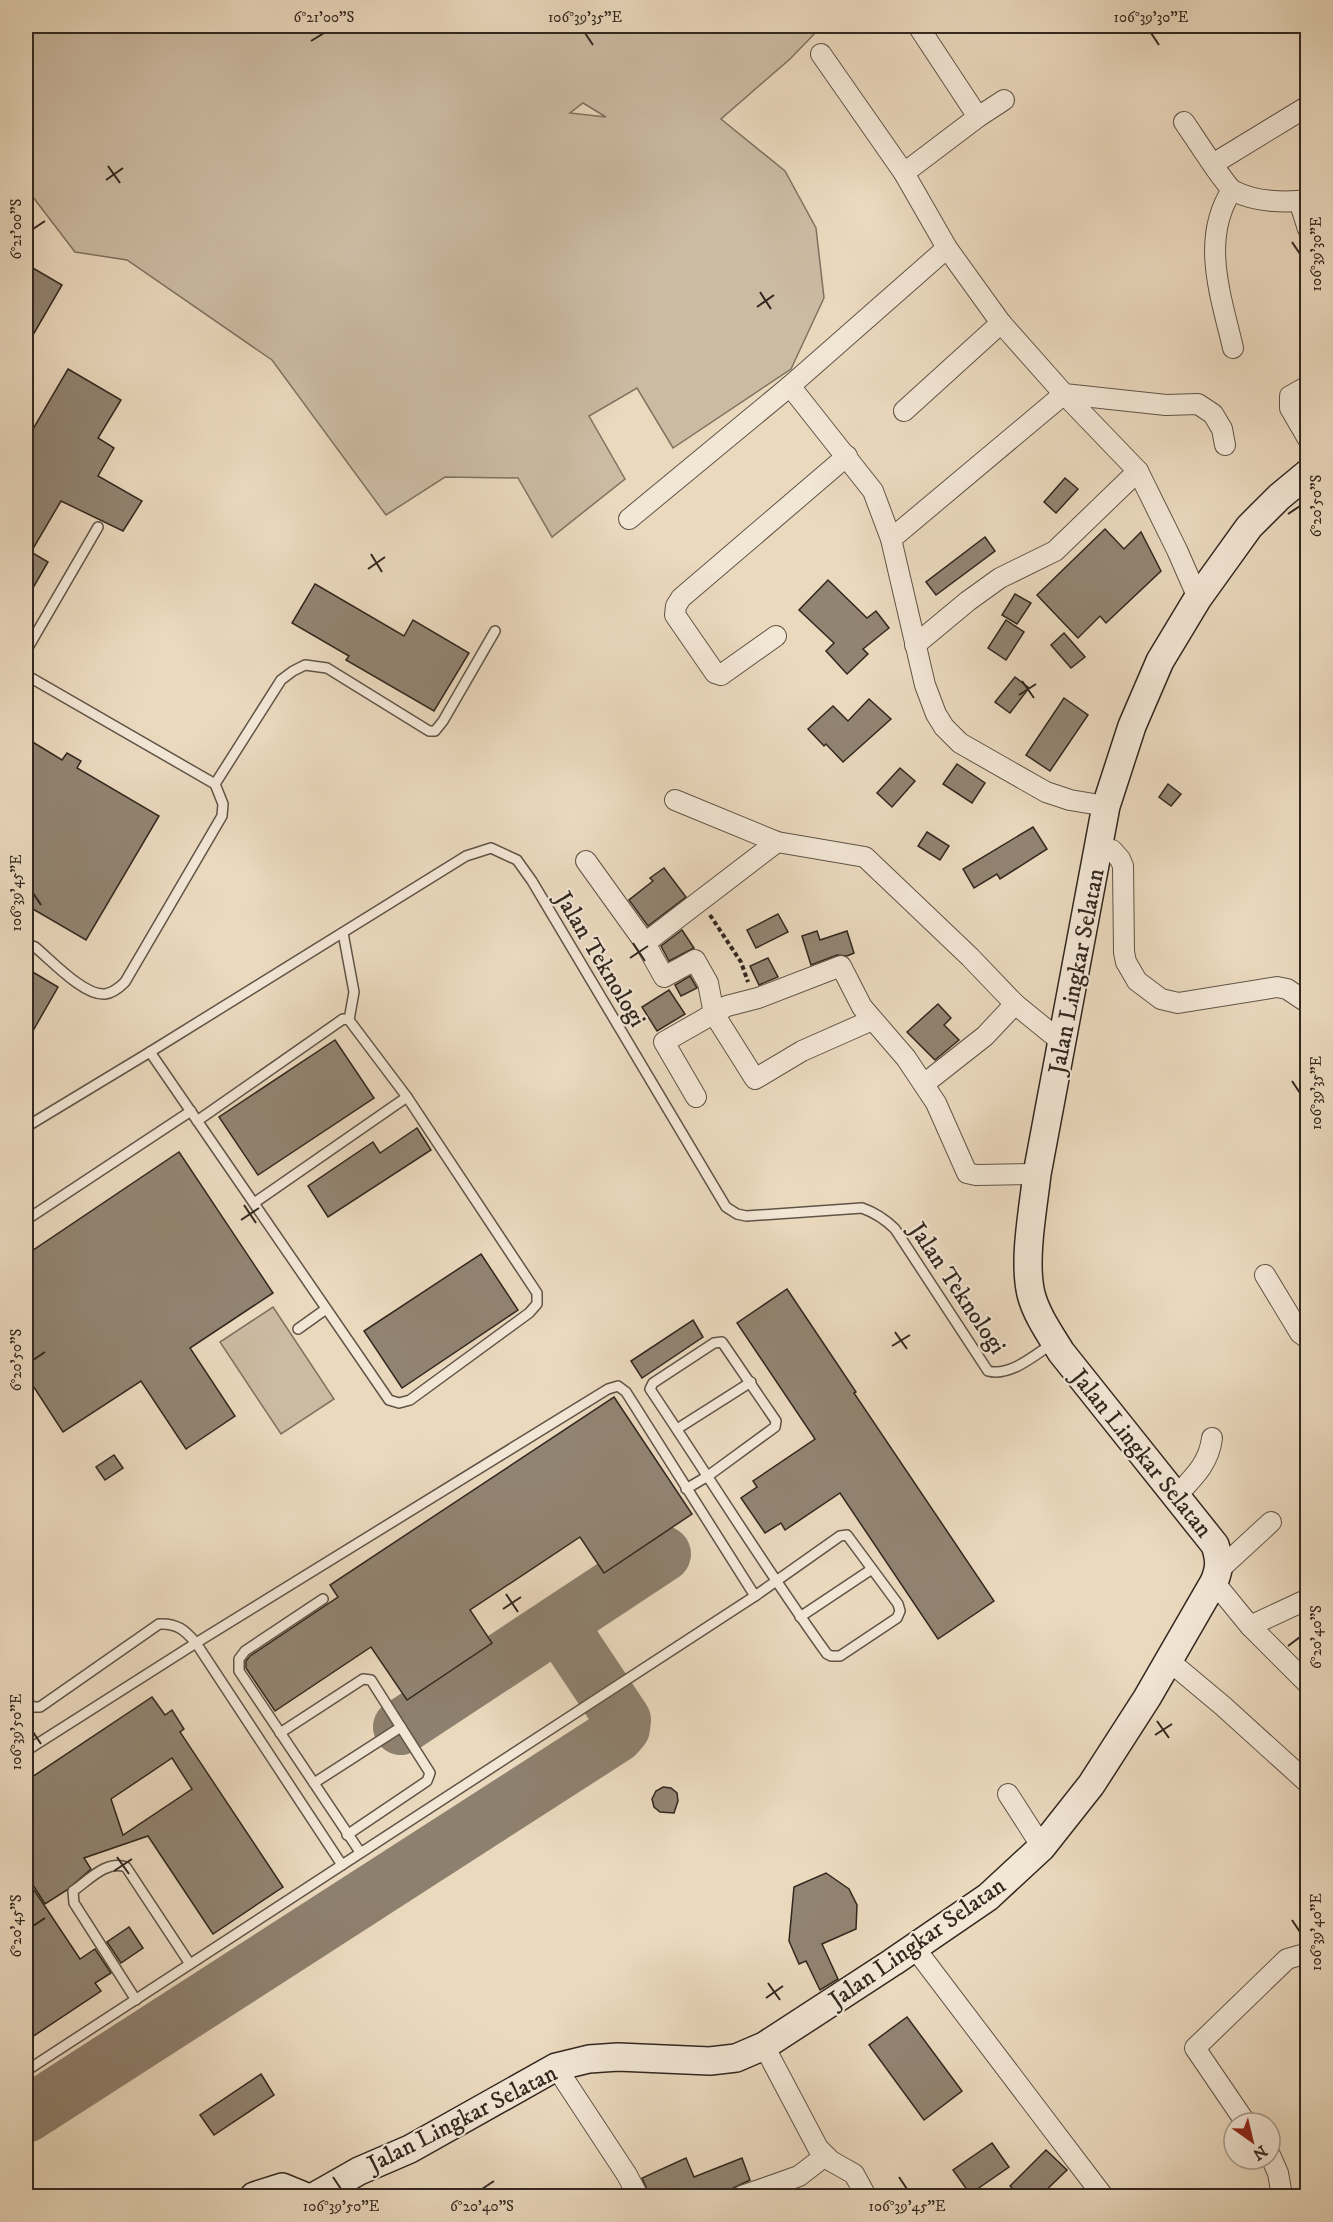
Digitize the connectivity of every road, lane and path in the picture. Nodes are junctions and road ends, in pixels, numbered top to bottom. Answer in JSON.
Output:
{"nodes":[{"id":1,"x":918,"y":26,"type":"edge"},
{"id":2,"x":821,"y":54,"type":"dead end"},
{"id":3,"x":1004,"y":100,"type":"dead end"},
{"id":4,"x":1308,"y":106,"type":"edge"},
{"id":5,"x":978,"y":117,"type":"junction"},
{"id":6,"x":1184,"y":122,"type":"dead end"},
{"id":7,"x":1213,"y":164,"type":"junction"},
{"id":8,"x":904,"y":173,"type":"junction"},
{"id":9,"x":1232,"y":190,"type":"junction"},
{"id":10,"x":1303,"y":201,"type":"edge"},
{"id":11,"x":1308,"y":229,"type":"edge"},
{"id":12,"x":947,"y":248,"type":"junction"},
{"id":13,"x":1000,"y":323,"type":"junction"},
{"id":14,"x":1233,"y":348,"type":"dead end"},
{"id":15,"x":790,"y":386,"type":"junction"},
{"id":16,"x":1308,"y":386,"type":"edge"},
{"id":17,"x":1064,"y":394,"type":"junction"},
{"id":18,"x":904,"y":411,"type":"dead end"},
{"id":19,"x":1308,"y":439,"type":"edge"},
{"id":20,"x":1225,"y":445,"type":"dead end"},
{"id":21,"x":847,"y":456,"type":"junction"},
{"id":22,"x":1138,"y":471,"type":"junction"},
{"id":23,"x":1308,"y":473,"type":"edge"},
{"id":24,"x":629,"y":519,"type":"dead end"},
{"id":25,"x":98,"y":527,"type":"dead end"},
{"id":26,"x":891,"y":539,"type":"junction"},
{"id":27,"x":1198,"y":598,"type":"junction"},
{"id":28,"x":495,"y":631,"type":"dead end"},
{"id":29,"x":776,"y":636,"type":"dead end"},
{"id":30,"x":915,"y":645,"type":"junction"},
{"id":31,"x":26,"y":651,"type":"edge"},
{"id":32,"x":26,"y":675,"type":"edge"},
{"id":33,"x":215,"y":784,"type":"junction"},
{"id":34,"x":675,"y":800,"type":"dead end"},
{"id":35,"x":1106,"y":806,"type":"junction"},
{"id":36,"x":777,"y":842,"type":"junction"},
{"id":37,"x":1099,"y":848,"type":"junction"},
{"id":38,"x":586,"y":861,"type":"dead end"},
{"id":39,"x":700,"y":900,"type":"junction"},
{"id":40,"x":343,"y":933,"type":"junction"},
{"id":41,"x":26,"y":943,"type":"edge"},
{"id":42,"x":645,"y":943,"type":"junction"},
{"id":43,"x":754,"y":999,"type":"junction"},
{"id":44,"x":1308,"y":1003,"type":"edge"},
{"id":45,"x":1015,"y":1004,"type":"junction"},
{"id":46,"x":714,"y":1014,"type":"junction"},
{"id":47,"x":349,"y":1020,"type":"junction"},
{"id":48,"x":872,"y":1020,"type":"junction"},
{"id":49,"x":1063,"y":1043,"type":"junction"},
{"id":50,"x":150,"y":1052,"type":"junction"},
{"id":51,"x":924,"y":1084,"type":"junction"},
{"id":52,"x":407,"y":1097,"type":"junction"},
{"id":53,"x":696,"y":1097,"type":"dead end"},
{"id":54,"x":191,"y":1111,"type":"junction"},
{"id":55,"x":197,"y":1121,"type":"junction"},
{"id":56,"x":26,"y":1127,"type":"edge"},
{"id":57,"x":1037,"y":1174,"type":"junction"},
{"id":58,"x":254,"y":1203,"type":"junction"},
{"id":59,"x":26,"y":1220,"type":"edge"},
{"id":60,"x":1265,"y":1275,"type":"dead end"},
{"id":61,"x":326,"y":1309,"type":"junction"},
{"id":62,"x":298,"y":1329,"type":"dead end"},
{"id":63,"x":1308,"y":1339,"type":"edge"},
{"id":64,"x":1054,"y":1341,"type":"junction"},
{"id":65,"x":751,"y":1382,"type":"junction"},
{"id":66,"x":677,"y":1429,"type":"junction"},
{"id":67,"x":1212,"y":1438,"type":"dead end"},
{"id":68,"x":708,"y":1476,"type":"junction"},
{"id":69,"x":686,"y":1489,"type":"junction"},
{"id":70,"x":1177,"y":1495,"type":"junction"},
{"id":71,"x":1271,"y":1522,"type":"dead end"},
{"id":72,"x":872,"y":1569,"type":"junction"},
{"id":73,"x":1217,"y":1576,"type":"junction"},
{"id":74,"x":776,"y":1581,"type":"junction"},
{"id":75,"x":755,"y":1596,"type":"junction"},
{"id":76,"x":323,"y":1599,"type":"dead end"},
{"id":77,"x":1308,"y":1599,"type":"edge"},
{"id":78,"x":800,"y":1617,"type":"junction"},
{"id":79,"x":1250,"y":1626,"type":"junction"},
{"id":80,"x":196,"y":1643,"type":"junction"},
{"id":81,"x":1168,"y":1660,"type":"junction"},
{"id":82,"x":1308,"y":1684,"type":"edge"},
{"id":83,"x":26,"y":1701,"type":"edge"},
{"id":84,"x":401,"y":1727,"type":"junction"},
{"id":85,"x":280,"y":1733,"type":"junction"},
{"id":86,"x":26,"y":1752,"type":"edge"},
{"id":87,"x":314,"y":1783,"type":"junction"},
{"id":88,"x":1308,"y":1783,"type":"edge"},
{"id":89,"x":1008,"y":1794,"type":"dead end"},
{"id":90,"x":347,"y":1835,"type":"junction"},
{"id":91,"x":1042,"y":1847,"type":"junction"},
{"id":92,"x":360,"y":1852,"type":"junction"},
{"id":93,"x":342,"y":1865,"type":"junction"},
{"id":94,"x":914,"y":1947,"type":"junction"},
{"id":95,"x":1308,"y":1953,"type":"edge"},
{"id":96,"x":190,"y":1964,"type":"junction"},
{"id":97,"x":136,"y":2000,"type":"junction"},
{"id":98,"x":764,"y":2046,"type":"junction"},
{"id":99,"x":556,"y":2067,"type":"junction"},
{"id":100,"x":26,"y":2071,"type":"edge"},
{"id":101,"x":1237,"y":2111,"type":"edge"},
{"id":102,"x":825,"y":2156,"type":"junction"},
{"id":103,"x":1277,"y":2171,"type":"edge"},
{"id":104,"x":254,"y":2196,"type":"edge"},
{"id":105,"x":304,"y":2196,"type":"edge"},
{"id":106,"x":315,"y":2196,"type":"edge"},
{"id":107,"x":638,"y":2196,"type":"edge"},
{"id":108,"x":742,"y":2196,"type":"edge"},
{"id":109,"x":866,"y":2196,"type":"edge"},
{"id":110,"x":1104,"y":2196,"type":"edge"},
{"id":111,"x":1282,"y":2196,"type":"edge"}],
"edges":[{"from":1,"to":5,"type":"street"},
{"from":2,"to":8,"type":"street"},
{"from":3,"to":5,"type":"street"},
{"from":4,"to":7,"type":"street"},
{"from":5,"to":8,"type":"street"},
{"from":6,"to":7,"type":"street"},
{"from":7,"to":9,"type":"street"},
{"from":8,"to":12,"type":"street"},
{"from":9,"to":10,"type":"street"},
{"from":9,"to":14,"type":"street"},
{"from":10,"to":11,"type":"street"},
{"from":12,"to":13,"type":"street"},
{"from":12,"to":15,"type":"street"},
{"from":13,"to":17,"type":"street"},
{"from":13,"to":18,"type":"street"},
{"from":15,"to":21,"type":"street"},
{"from":15,"to":24,"type":"street"},
{"from":16,"to":19,"type":"street"},
{"from":17,"to":20,"type":"street"},
{"from":17,"to":22,"type":"street"},
{"from":17,"to":26,"type":"street"},
{"from":21,"to":26,"type":"street"},
{"from":21,"to":29,"type":"street"},
{"from":22,"to":27,"type":"street"},
{"from":22,"to":30,"type":"street"},
{"from":23,"to":27,"type":"main road","name":"Jalan Lingkar Selatan"},
{"from":25,"to":31,"type":"lane"},
{"from":26,"to":30,"type":"street"},
{"from":27,"to":35,"type":"main road","name":"Jalan Lingkar Selatan"},
{"from":28,"to":33,"type":"lane"},
{"from":30,"to":35,"type":"street"},
{"from":32,"to":33,"type":"lane"},
{"from":33,"to":41,"type":"lane"},
{"from":34,"to":36,"type":"street"},
{"from":35,"to":37,"type":"main road","name":"Jalan Lingkar Selatan"},
{"from":36,"to":39,"type":"street"},
{"from":36,"to":45,"type":"street"},
{"from":37,"to":44,"type":"street"},
{"from":37,"to":49,"type":"main road","name":"Jalan Lingkar Selatan"},
{"from":38,"to":42,"type":"street"},
{"from":39,"to":42,"type":"street"},
{"from":39,"to":43,"type":"path"},
{"from":40,"to":47,"type":"lane"},
{"from":40,"to":50,"type":"lane","name":"Jalan Teknologi"},
{"from":40,"to":64,"type":"lane","name":"Jalan Teknologi"},
{"from":42,"to":46,"type":"street"},
{"from":43,"to":46,"type":"street"},
{"from":43,"to":48,"type":"street"},
{"from":45,"to":49,"type":"street"},
{"from":45,"to":51,"type":"street"},
{"from":46,"to":48,"type":"street"},
{"from":46,"to":53,"type":"street"},
{"from":47,"to":52,"type":"lane"},
{"from":47,"to":55,"type":"lane"},
{"from":48,"to":51,"type":"street"},
{"from":49,"to":57,"type":"main road","name":"Jalan Lingkar Selatan"},
{"from":50,"to":54,"type":"lane"},
{"from":50,"to":56,"type":"lane","name":"Jalan Teknologi"},
{"from":51,"to":57,"type":"street"},
{"from":52,"to":58,"type":"lane"},
{"from":52,"to":61,"type":"lane"},
{"from":54,"to":55,"type":"lane"},
{"from":54,"to":59,"type":"lane"},
{"from":55,"to":58,"type":"lane"},
{"from":57,"to":64,"type":"main road","name":"Jalan Lingkar Selatan"},
{"from":58,"to":61,"type":"lane"},
{"from":60,"to":63,"type":"street"},
{"from":61,"to":62,"type":"lane"},
{"from":64,"to":70,"type":"main road","name":"Jalan Lingkar Selatan"},
{"from":65,"to":66,"type":"lane"},
{"from":65,"to":66,"type":"lane"},
{"from":65,"to":68,"type":"lane"},
{"from":66,"to":68,"type":"lane"},
{"from":67,"to":70,"type":"street"},
{"from":68,"to":69,"type":"lane"},
{"from":68,"to":74,"type":"lane"},
{"from":69,"to":75,"type":"lane"},
{"from":69,"to":80,"type":"lane"},
{"from":70,"to":73,"type":"main road","name":"Jalan Lingkar Selatan"},
{"from":71,"to":73,"type":"street"},
{"from":72,"to":74,"type":"lane"},
{"from":72,"to":78,"type":"lane"},
{"from":72,"to":78,"type":"lane"},
{"from":73,"to":79,"type":"street"},
{"from":73,"to":81,"type":"main road","name":"Jalan Lingkar Selatan"},
{"from":74,"to":75,"type":"lane"},
{"from":74,"to":78,"type":"lane"},
{"from":75,"to":92,"type":"lane"},
{"from":76,"to":85,"type":"lane"},
{"from":77,"to":79,"type":"street"},
{"from":79,"to":82,"type":"street"},
{"from":80,"to":83,"type":"lane"},
{"from":80,"to":86,"type":"lane"},
{"from":80,"to":93,"type":"lane"},
{"from":81,"to":88,"type":"street"},
{"from":81,"to":91,"type":"main road","name":"Jalan Lingkar Selatan"},
{"from":84,"to":85,"type":"lane"},
{"from":84,"to":87,"type":"lane"},
{"from":84,"to":90,"type":"lane"},
{"from":85,"to":87,"type":"lane"},
{"from":87,"to":90,"type":"lane"},
{"from":89,"to":91,"type":"street"},
{"from":90,"to":92,"type":"lane"},
{"from":91,"to":94,"type":"main road","name":"Jalan Lingkar Selatan"},
{"from":92,"to":93,"type":"lane"},
{"from":93,"to":96,"type":"lane"},
{"from":94,"to":98,"type":"main road","name":"Jalan Lingkar Selatan"},
{"from":94,"to":110,"type":"street"},
{"from":95,"to":101,"type":"street"},
{"from":96,"to":97,"type":"lane"},
{"from":96,"to":97,"type":"lane"},
{"from":97,"to":100,"type":"lane"},
{"from":98,"to":99,"type":"main road","name":"Jalan Lingkar Selatan"},
{"from":98,"to":102,"type":"street"},
{"from":99,"to":106,"type":"main road","name":"Jalan Lingkar Selatan"},
{"from":99,"to":107,"type":"street"},
{"from":102,"to":108,"type":"street"},
{"from":102,"to":109,"type":"street"},
{"from":103,"to":111,"type":"street"},
{"from":104,"to":105,"type":"main road"}]}
